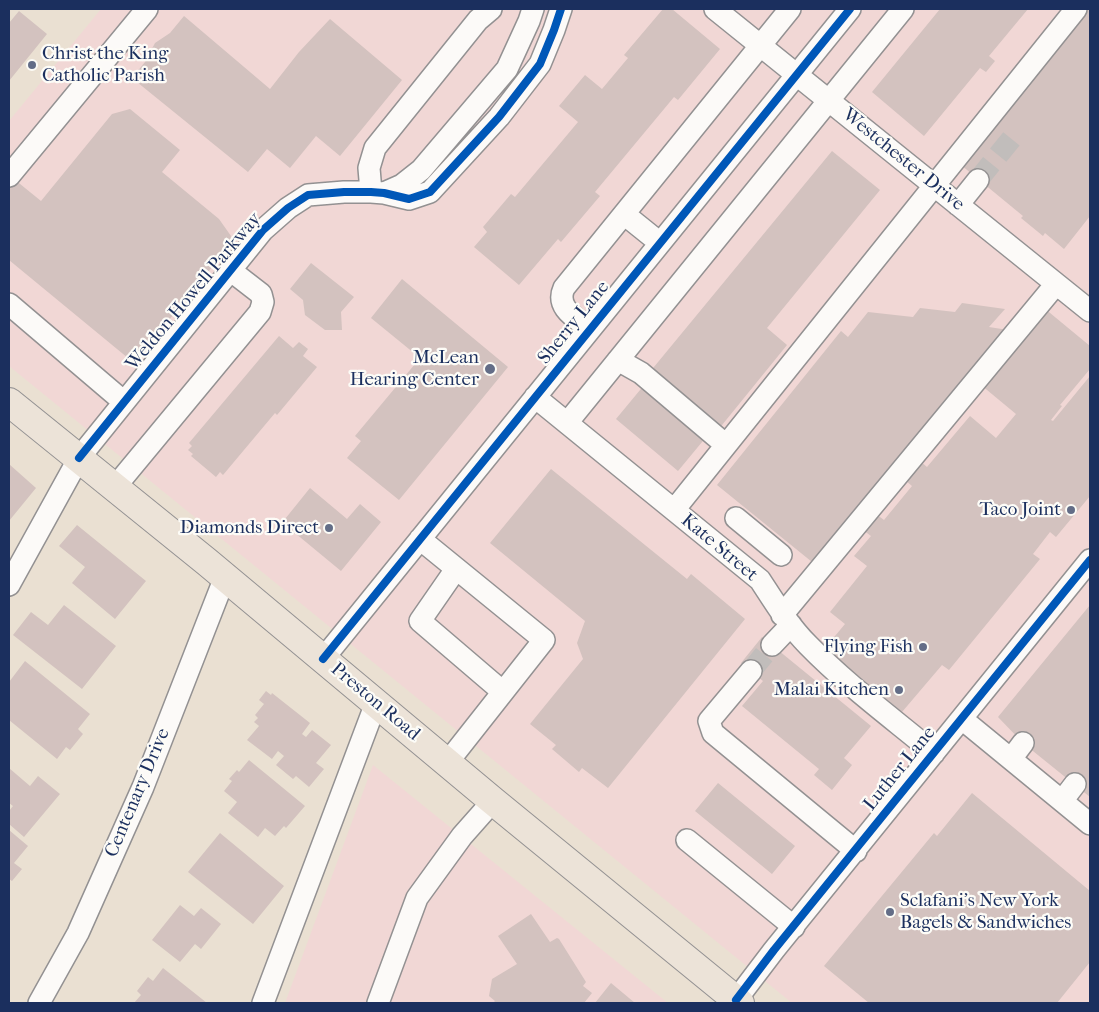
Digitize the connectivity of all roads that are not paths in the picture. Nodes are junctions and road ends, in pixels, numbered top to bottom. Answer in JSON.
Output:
{"nodes":[{"id":1,"x":147,"y":9,"type":"edge"},
{"id":2,"x":491,"y":9,"type":"edge"},
{"id":3,"x":560,"y":9,"type":"edge"},
{"id":4,"x":715,"y":9,"type":"edge"},
{"id":5,"x":790,"y":9,"type":"edge"},
{"id":6,"x":850,"y":9,"type":"edge"},
{"id":7,"x":903,"y":9,"type":"edge"},
{"id":8,"x":1076,"y":9,"type":"edge"},
{"id":9,"x":531,"y":15,"type":"edge"},
{"id":10,"x":554,"y":30,"type":"junction"},
{"id":11,"x":760,"y":45,"type":"junction"},
{"id":12,"x":797,"y":74,"type":"junction"},
{"id":13,"x":829,"y":100,"type":"junction"},
{"id":14,"x":9,"y":176,"type":"edge"},
{"id":15,"x":978,"y":180,"type":"tunnel mouth"},
{"id":16,"x":935,"y":186,"type":"junction"},
{"id":17,"x":377,"y":193,"type":"junction"},
{"id":18,"x":958,"y":204,"type":"junction"},
{"id":19,"x":624,"y":214,"type":"junction"},
{"id":20,"x":660,"y":243,"type":"junction"},
{"id":21,"x":230,"y":270,"type":"junction"},
{"id":22,"x":1056,"y":284,"type":"junction"},
{"id":23,"x":9,"y":304,"type":"edge"},
{"id":24,"x":1090,"y":311,"type":"edge"},
{"id":25,"x":590,"y":330,"type":"junction"},
{"id":26,"x":618,"y":360,"type":"junction"},
{"id":27,"x":535,"y":397,"type":"junction"},
{"id":28,"x":9,"y":402,"type":"edge"},
{"id":29,"x":124,"y":402,"type":"junction"},
{"id":30,"x":567,"y":423,"type":"junction"},
{"id":31,"x":726,"y":445,"type":"junction"},
{"id":32,"x":79,"y":458,"type":"junction"},
{"id":33,"x":115,"y":487,"type":"junction"},
{"id":34,"x":674,"y":510,"type":"junction"},
{"id":35,"x":420,"y":539,"type":"junction"},
{"id":36,"x":716,"y":544,"type":"junction"},
{"id":37,"x":1090,"y":560,"type":"edge"},
{"id":38,"x":456,"y":569,"type":"junction"},
{"id":39,"x":225,"y":577,"type":"junction"},
{"id":40,"x":760,"y":580,"type":"junction"},
{"id":41,"x":9,"y":585,"type":"edge"},
{"id":42,"x":786,"y":620,"type":"junction"},
{"id":43,"x":772,"y":645,"type":"tunnel mouth"},
{"id":44,"x":323,"y":659,"type":"junction"},
{"id":45,"x":751,"y":671,"type":"tunnel mouth"},
{"id":46,"x":503,"y":692,"type":"junction"},
{"id":47,"x":376,"y":703,"type":"junction"},
{"id":48,"x":962,"y":719,"type":"junction"},
{"id":49,"x":934,"y":753,"type":"junction"},
{"id":50,"x":447,"y":763,"type":"junction"},
{"id":51,"x":1075,"y":784,"type":"dead end"},
{"id":52,"x":493,"y":801,"type":"junction"},
{"id":53,"x":1062,"y":801,"type":"junction"},
{"id":54,"x":1090,"y":824,"type":"edge"},
{"id":55,"x":687,"y":840,"type":"dead end"},
{"id":56,"x":856,"y":851,"type":"junction"},
{"id":57,"x":794,"y":927,"type":"junction"},
{"id":58,"x":738,"y":1001,"type":"edge"},
{"id":59,"x":40,"y":1003,"type":"edge"},
{"id":60,"x":263,"y":1003,"type":"edge"},
{"id":61,"x":378,"y":1003,"type":"edge"}],
"edges":[{"from":1,"to":14,"type":"street"},
{"from":2,"to":17,"type":"street"},
{"from":3,"to":10,"type":"street","name":"Weldon Howell Parkway"},
{"from":4,"to":11,"type":"street","name":"Westchester Drive"},
{"from":5,"to":11,"type":"street"},
{"from":6,"to":12,"type":"street","name":"Sherry Lane"},
{"from":7,"to":13,"type":"street"},
{"from":8,"to":16,"type":"street"},
{"from":9,"to":10,"type":"street","name":"Weldon Howell Parkway"},
{"from":9,"to":17,"type":"street","name":"Weldon Howell Parkway"},
{"from":10,"to":17,"type":"street","name":"Weldon Howell Parkway"},
{"from":11,"to":12,"type":"street","name":"Westchester Drive"},
{"from":11,"to":19,"type":"street"},
{"from":12,"to":13,"type":"street","name":"Westchester Drive"},
{"from":12,"to":20,"type":"street","name":"Sherry Lane"},
{"from":13,"to":16,"type":"street","name":"Westchester Drive"},
{"from":13,"to":26,"type":"street"},
{"from":15,"to":18,"type":"street"},
{"from":16,"to":18,"type":"street","name":"Westchester Drive"},
{"from":16,"to":31,"type":"street"},
{"from":17,"to":21,"type":"street","name":"Weldon Howell Parkway"},
{"from":18,"to":22,"type":"street","name":"Westchester Drive"},
{"from":19,"to":20,"type":"street"},
{"from":19,"to":25,"type":"street"},
{"from":20,"to":25,"type":"street","name":"Sherry Lane"},
{"from":21,"to":29,"type":"street","name":"Weldon Howell Parkway"},
{"from":21,"to":33,"type":"street"},
{"from":22,"to":24,"type":"street","name":"Westchester Drive"},
{"from":22,"to":42,"type":"street"},
{"from":23,"to":29,"type":"street"},
{"from":25,"to":27,"type":"street","name":"Sherry Lane"},
{"from":26,"to":30,"type":"street"},
{"from":26,"to":31,"type":"street"},
{"from":27,"to":30,"type":"street","name":"Kate Street"},
{"from":27,"to":35,"type":"street","name":"Sherry Lane"},
{"from":28,"to":32,"type":"main road","name":"Preston Road"},
{"from":29,"to":32,"type":"street","name":"Weldon Howell Parkway"},
{"from":30,"to":34,"type":"street","name":"Kate Street"},
{"from":31,"to":34,"type":"street"},
{"from":32,"to":33,"type":"main road","name":"Preston Road"},
{"from":32,"to":41,"type":"street","name":"Weldon Howell Parkway"},
{"from":33,"to":39,"type":"main road","name":"Preston Road"},
{"from":34,"to":36,"type":"street","name":"Kate Street"},
{"from":35,"to":38,"type":"street"},
{"from":35,"to":44,"type":"street","name":"Sherry Lane"},
{"from":36,"to":40,"type":"street","name":"Kate Street"},
{"from":36,"to":40,"type":"street"},
{"from":37,"to":48,"type":"street","name":"Luther Lane"},
{"from":38,"to":46,"type":"street"},
{"from":38,"to":46,"type":"street"},
{"from":39,"to":44,"type":"main road","name":"Preston Road"},
{"from":39,"to":59,"type":"street","name":"Centenary Drive"},
{"from":40,"to":42,"type":"street","name":"Kate Street"},
{"from":42,"to":43,"type":"street"},
{"from":42,"to":49,"type":"street","name":"Kate Street"},
{"from":44,"to":47,"type":"main road","name":"Preston Road"},
{"from":45,"to":56,"type":"street"},
{"from":46,"to":50,"type":"street"},
{"from":47,"to":50,"type":"main road","name":"Preston Road"},
{"from":47,"to":60,"type":"street"},
{"from":48,"to":49,"type":"street","name":"Luther Lane"},
{"from":48,"to":53,"type":"street"},
{"from":49,"to":56,"type":"street","name":"Luther Lane"},
{"from":50,"to":52,"type":"main road","name":"Preston Road"},
{"from":51,"to":53,"type":"street"},
{"from":52,"to":58,"type":"main road","name":"Preston Road"},
{"from":52,"to":61,"type":"street"},
{"from":53,"to":54,"type":"street"},
{"from":55,"to":57,"type":"street"},
{"from":56,"to":57,"type":"street","name":"Luther Lane"},
{"from":57,"to":58,"type":"street","name":"Luther Lane"}]}
